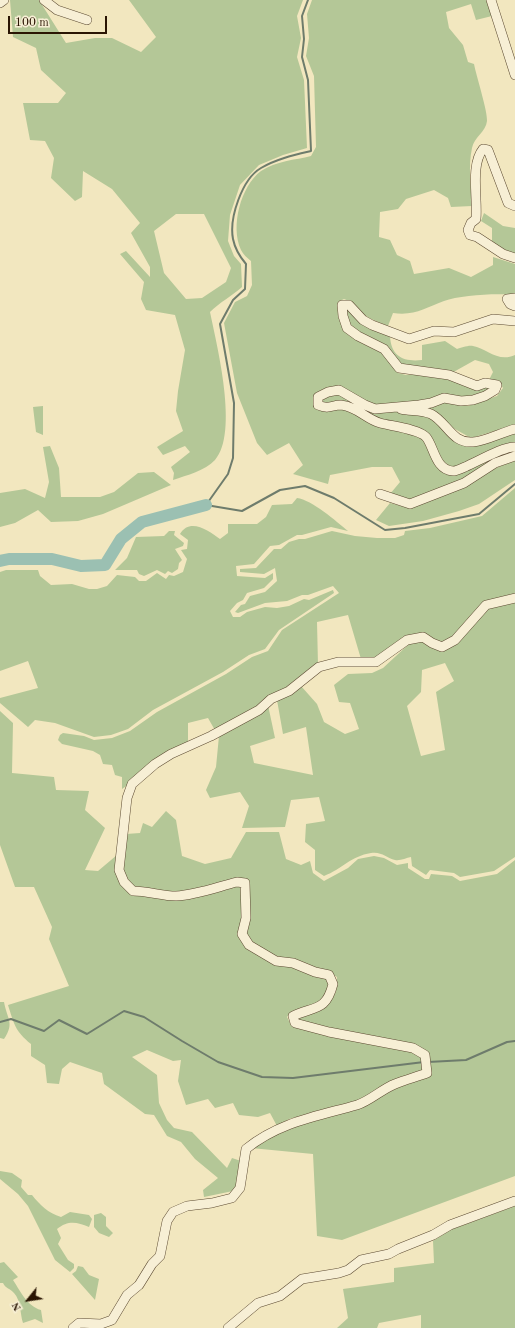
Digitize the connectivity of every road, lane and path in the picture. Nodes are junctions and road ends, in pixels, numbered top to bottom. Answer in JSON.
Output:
{"nodes":[{"id":1,"x":4,"y":0,"type":"edge"},
{"id":2,"x":44,"y":0,"type":"edge"},
{"id":3,"x":491,"y":0,"type":"edge"},
{"id":4,"x":0,"y":4,"type":"edge"},
{"id":5,"x":87,"y":20,"type":"dead end"},
{"id":6,"x":515,"y":75,"type":"edge"},
{"id":7,"x":515,"y":206,"type":"edge"},
{"id":8,"x":515,"y":258,"type":"edge"},
{"id":9,"x":515,"y":298,"type":"edge"},
{"id":10,"x":515,"y":306,"type":"edge"},
{"id":11,"x":515,"y":321,"type":"edge"},
{"id":12,"x":392,"y":406,"type":"junction"},
{"id":13,"x":515,"y":429,"type":"edge"},
{"id":14,"x":515,"y":447,"type":"edge"},
{"id":15,"x":515,"y":456,"type":"edge"},
{"id":16,"x":380,"y":494,"type":"dead end"},
{"id":17,"x":515,"y":598,"type":"edge"},
{"id":18,"x":515,"y":1202,"type":"edge"},
{"id":19,"x":73,"y":1328,"type":"edge"},
{"id":20,"x":228,"y":1328,"type":"edge"}],
"edges":[{"from":1,"to":4,"type":"street"},
{"from":2,"to":5,"type":"street"},
{"from":3,"to":6,"type":"street"},
{"from":7,"to":8,"type":"street"},
{"from":9,"to":10,"type":"street"},
{"from":11,"to":12,"type":"street"},
{"from":12,"to":13,"type":"street"},
{"from":12,"to":14,"type":"street"},
{"from":15,"to":16,"type":"street"},
{"from":17,"to":19,"type":"street"},
{"from":18,"to":20,"type":"street"}]}
